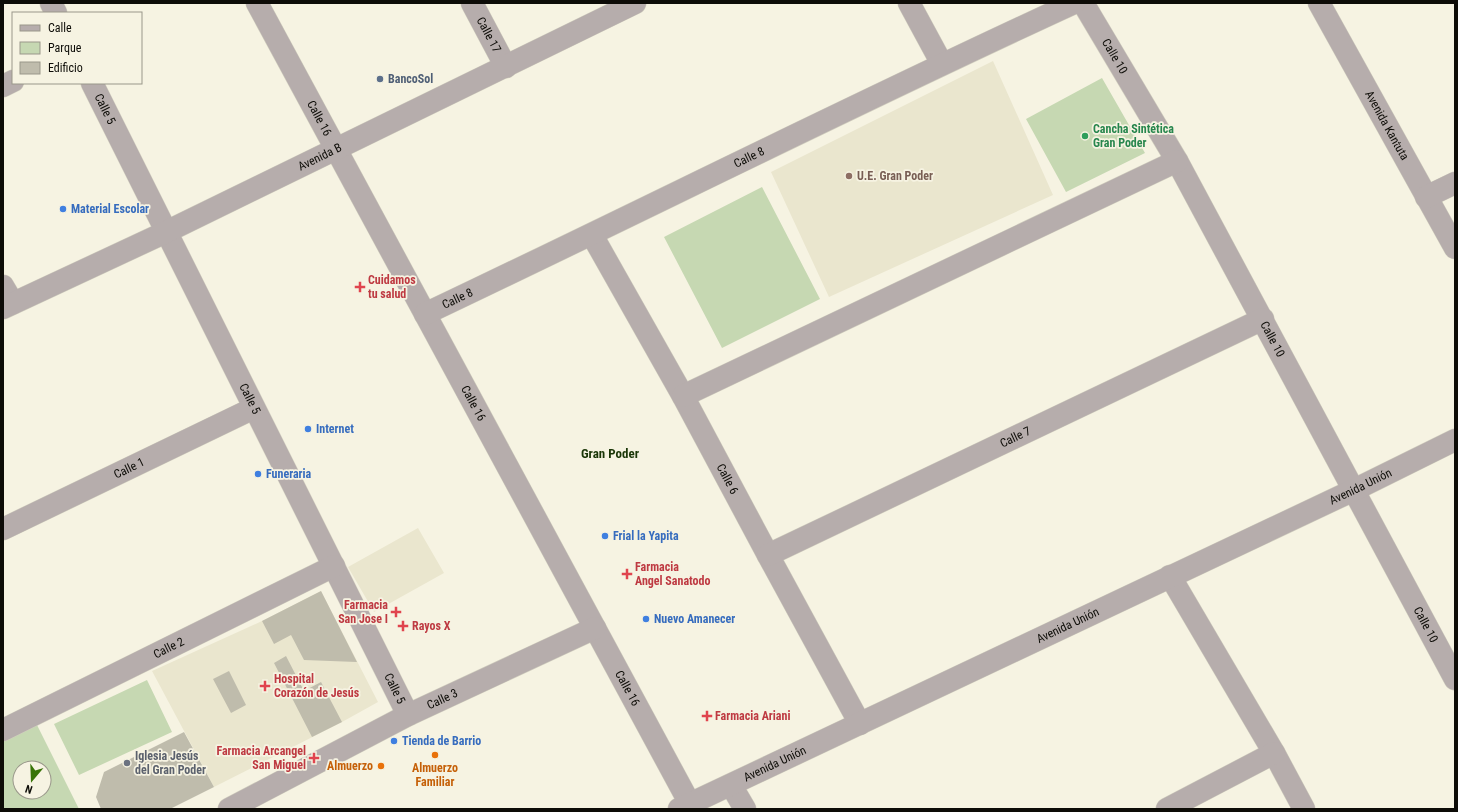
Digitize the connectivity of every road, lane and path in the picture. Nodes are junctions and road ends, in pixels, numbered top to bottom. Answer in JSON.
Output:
{"nodes":[{"id":1,"x":51,"y":3,"type":"edge"},
{"id":2,"x":257,"y":3,"type":"edge"},
{"id":3,"x":472,"y":3,"type":"edge"},
{"id":4,"x":635,"y":3,"type":"edge"},
{"id":5,"x":909,"y":3,"type":"edge"},
{"id":6,"x":1074,"y":3,"type":"edge"},
{"id":7,"x":1083,"y":3,"type":"edge"},
{"id":8,"x":1319,"y":3,"type":"edge"},
{"id":9,"x":56,"y":12,"type":"edge"},
{"id":10,"x":942,"y":64,"type":"junction"},
{"id":11,"x":506,"y":67,"type":"junction"},
{"id":12,"x":12,"y":82,"type":"edge"},
{"id":13,"x":92,"y":84,"type":"edge"},
{"id":14,"x":3,"y":86,"type":"edge"},
{"id":15,"x":336,"y":150,"type":"junction"},
{"id":16,"x":1177,"y":162,"type":"junction"},
{"id":17,"x":1455,"y":183,"type":"edge"},
{"id":18,"x":1426,"y":197,"type":"junction"},
{"id":19,"x":166,"y":232,"type":"junction"},
{"id":20,"x":592,"y":235,"type":"junction"},
{"id":21,"x":1455,"y":248,"type":"edge"},
{"id":22,"x":6,"y":299,"type":"edge"},
{"id":23,"x":425,"y":314,"type":"junction"},
{"id":24,"x":1263,"y":319,"type":"junction"},
{"id":25,"x":683,"y":396,"type":"junction"},
{"id":26,"x":254,"y":408,"type":"junction"},
{"id":27,"x":1455,"y":440,"type":"edge"},
{"id":28,"x":1354,"y":490,"type":"junction"},
{"id":29,"x":3,"y":528,"type":"edge"},
{"id":30,"x":768,"y":555,"type":"junction"},
{"id":31,"x":334,"y":566,"type":"junction"},
{"id":32,"x":1170,"y":576,"type":"junction"},
{"id":33,"x":595,"y":628,"type":"junction"},
{"id":34,"x":1455,"y":679,"type":"edge"},
{"id":35,"x":408,"y":715,"type":"junction"},
{"id":36,"x":860,"y":724,"type":"junction"},
{"id":37,"x":3,"y":730,"type":"edge"},
{"id":38,"x":1274,"y":753,"type":"junction"},
{"id":39,"x":731,"y":785,"type":"junction"},
{"id":40,"x":684,"y":806,"type":"edge"},
{"id":41,"x":229,"y":809,"type":"edge"},
{"id":42,"x":745,"y":809,"type":"edge"},
{"id":43,"x":1167,"y":809,"type":"edge"},
{"id":44,"x":1304,"y":809,"type":"edge"}],
"edges":[{"from":1,"to":9,"type":"street"},
{"from":2,"to":15,"type":"street","name":"Calle 16"},
{"from":3,"to":11,"type":"street","name":"Calle 17"},
{"from":4,"to":11,"type":"street","name":"Avenida B"},
{"from":5,"to":10,"type":"street"},
{"from":6,"to":10,"type":"street","name":"Calle 8"},
{"from":7,"to":16,"type":"street","name":"Calle 10"},
{"from":8,"to":18,"type":"street","name":"Avenida Kantuta"},
{"from":10,"to":20,"type":"street","name":"Calle 8"},
{"from":11,"to":15,"type":"street","name":"Avenida B"},
{"from":12,"to":14,"type":"street"},
{"from":13,"to":19,"type":"street","name":"Calle 5"},
{"from":15,"to":19,"type":"street","name":"Avenida B"},
{"from":15,"to":23,"type":"street","name":"Calle 16"},
{"from":16,"to":24,"type":"street","name":"Calle 10"},
{"from":16,"to":25,"type":"street"},
{"from":17,"to":18,"type":"street"},
{"from":18,"to":21,"type":"street","name":"Avenida Kantuta"},
{"from":19,"to":22,"type":"street","name":"Avenida B"},
{"from":19,"to":26,"type":"street","name":"Calle 5"},
{"from":20,"to":23,"type":"street","name":"Calle 8"},
{"from":20,"to":25,"type":"street","name":"Calle 6"},
{"from":23,"to":33,"type":"street","name":"Calle 16"},
{"from":24,"to":28,"type":"street","name":"Calle 10"},
{"from":24,"to":30,"type":"street","name":"Calle 7"},
{"from":25,"to":30,"type":"street","name":"Calle 6"},
{"from":26,"to":29,"type":"street","name":"Calle 1"},
{"from":26,"to":31,"type":"street","name":"Calle 5"},
{"from":27,"to":28,"type":"street","name":"Avenida Unión"},
{"from":28,"to":32,"type":"street","name":"Avenida Unión"},
{"from":28,"to":34,"type":"street","name":"Calle 10"},
{"from":30,"to":36,"type":"street","name":"Calle 6"},
{"from":31,"to":35,"type":"street","name":"Calle 5"},
{"from":31,"to":37,"type":"street","name":"Calle 2"},
{"from":32,"to":36,"type":"street","name":"Avenida Unión"},
{"from":32,"to":38,"type":"street"},
{"from":33,"to":35,"type":"street","name":"Calle 3"},
{"from":33,"to":40,"type":"street","name":"Calle 16"},
{"from":35,"to":41,"type":"street","name":"Calle 3"},
{"from":36,"to":39,"type":"street","name":"Avenida Unión"},
{"from":38,"to":43,"type":"street"},
{"from":38,"to":44,"type":"street"},
{"from":39,"to":40,"type":"street","name":"Avenida Unión"},
{"from":39,"to":42,"type":"street"}]}
